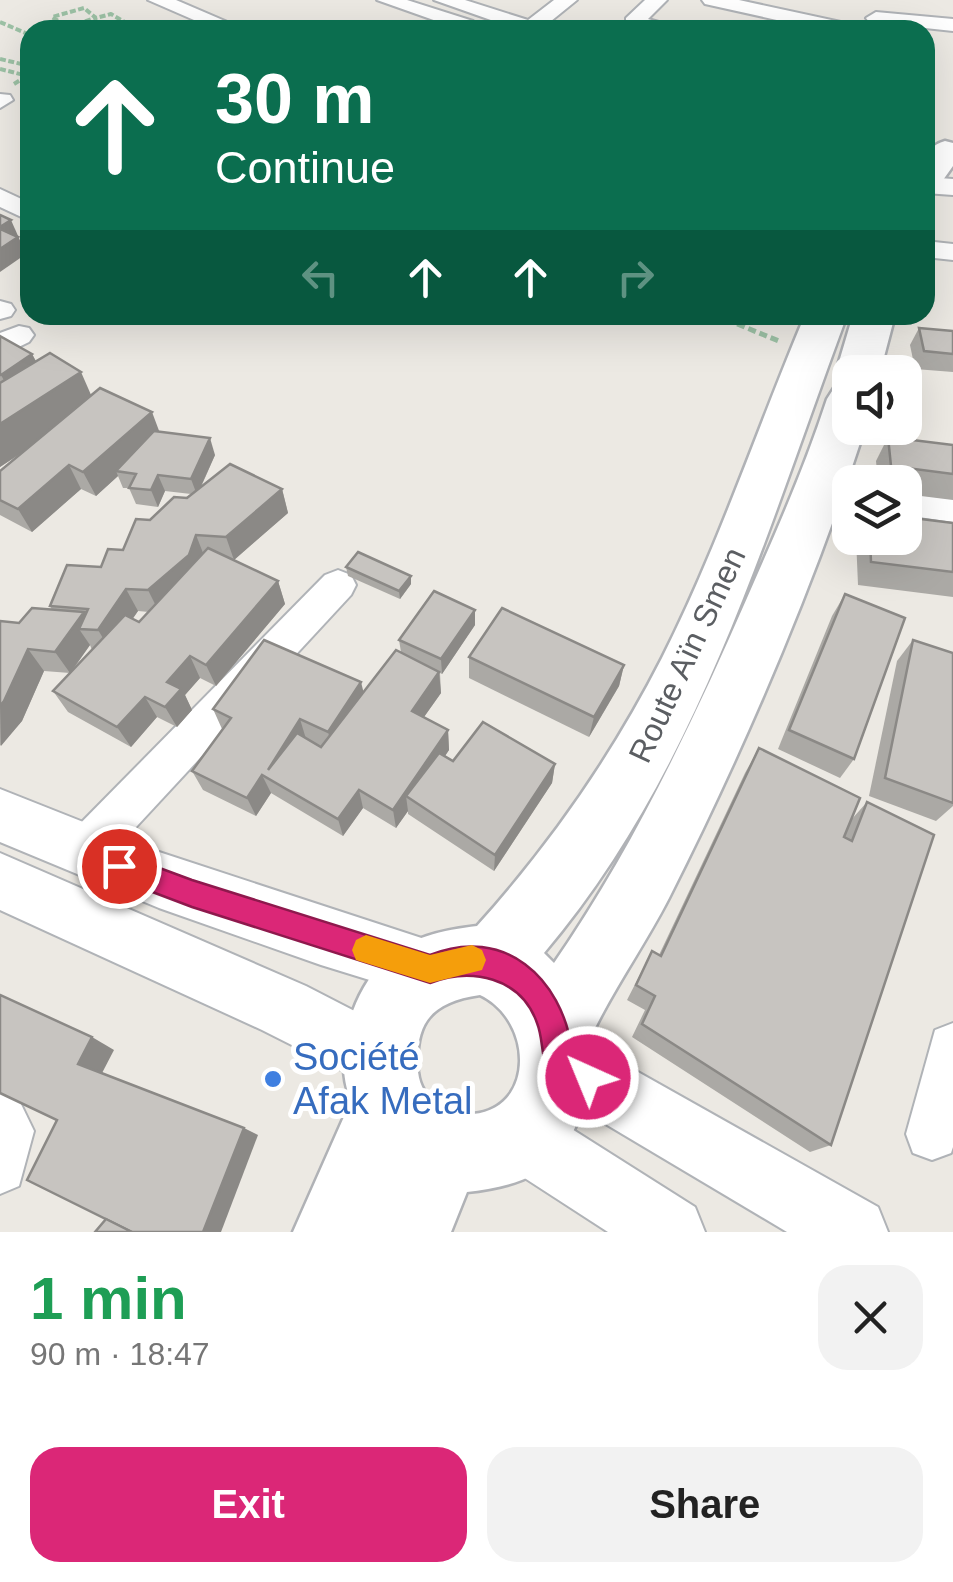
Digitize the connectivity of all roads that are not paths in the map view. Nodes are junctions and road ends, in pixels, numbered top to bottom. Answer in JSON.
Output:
{"nodes":[{"id":1,"x":387,"y":0,"type":"edge"},
{"id":2,"x":444,"y":0,"type":"edge"},
{"id":3,"x":568,"y":0,"type":"edge"},
{"id":4,"x":657,"y":0,"type":"edge"},
{"id":5,"x":712,"y":0,"type":"edge"},
{"id":6,"x":166,"y":1,"type":"edge"},
{"id":7,"x":423,"y":12,"type":"junction"},
{"id":8,"x":875,"y":16,"type":"edge"},
{"id":9,"x":212,"y":20,"type":"edge"},
{"id":10,"x":408,"y":20,"type":"edge"},
{"id":11,"x":448,"y":20,"type":"edge"},
{"id":12,"x":508,"y":20,"type":"edge"},
{"id":13,"x":541,"y":20,"type":"edge"},
{"id":14,"x":635,"y":20,"type":"edge"},
{"id":15,"x":804,"y":20,"type":"edge"},
{"id":16,"x":910,"y":20,"type":"edge"},
{"id":17,"x":936,"y":153,"type":"edge"},
{"id":18,"x":953,"y":187,"type":"edge"},
{"id":19,"x":861,"y":325,"type":"edge"},
{"id":20,"x":832,"y":347,"type":"edge"},
{"id":21,"x":832,"y":498,"type":"edge"},
{"id":22,"x":922,"y":504,"type":"edge"},
{"id":23,"x":953,"y":509,"type":"edge"},
{"id":24,"x":338,"y":585,"type":"dead end"},
{"id":25,"x":0,"y":815,"type":"edge"},
{"id":26,"x":83,"y":852,"type":"junction"},
{"id":27,"x":0,"y":881,"type":"edge"},
{"id":28,"x":461,"y":966,"type":"junction"},
{"id":29,"x":556,"y":1042,"type":"junction"},
{"id":30,"x":953,"y":1048,"type":"edge"},
{"id":31,"x":404,"y":1104,"type":"junction"},
{"id":32,"x":0,"y":1116,"type":"edge"},
{"id":33,"x":932,"y":1134,"type":"dead end"},
{"id":34,"x":520,"y":1136,"type":"junction"},
{"id":35,"x":0,"y":1167,"type":"edge"},
{"id":36,"x":334,"y":1232,"type":"edge"},
{"id":37,"x":410,"y":1232,"type":"edge"},
{"id":38,"x":670,"y":1232,"type":"edge"},
{"id":39,"x":853,"y":1232,"type":"edge"}],
"edges":[{"from":1,"to":7,"type":"street"},
{"from":2,"to":12,"type":"street"},
{"from":3,"to":13,"type":"street"},
{"from":4,"to":14,"type":"street"},
{"from":5,"to":15,"type":"street"},
{"from":6,"to":9,"type":"street"},
{"from":7,"to":10,"type":"street"},
{"from":7,"to":11,"type":"street"},
{"from":8,"to":16,"type":"street"},
{"from":17,"to":18,"type":"street"},
{"from":19,"to":20,"type":"main road","name":"Route Aïn Smen"},
{"from":20,"to":28,"type":"main road","name":"Route Aïn Smen"},
{"from":21,"to":29,"type":"main road","name":"Route Aïn Smen"},
{"from":22,"to":23,"type":"street"},
{"from":24,"to":26,"type":"street"},
{"from":25,"to":26,"type":"street"},
{"from":26,"to":28,"type":"street"},
{"from":27,"to":31,"type":"street"},
{"from":28,"to":29,"type":"main road"},
{"from":28,"to":31,"type":"main road"},
{"from":29,"to":34,"type":"main road"},
{"from":29,"to":39,"type":"street"},
{"from":30,"to":33,"type":"street"},
{"from":31,"to":34,"type":"main road"},
{"from":31,"to":36,"type":"main road"},
{"from":31,"to":37,"type":"main road"},
{"from":32,"to":35,"type":"street"},
{"from":34,"to":38,"type":"street"}]}
